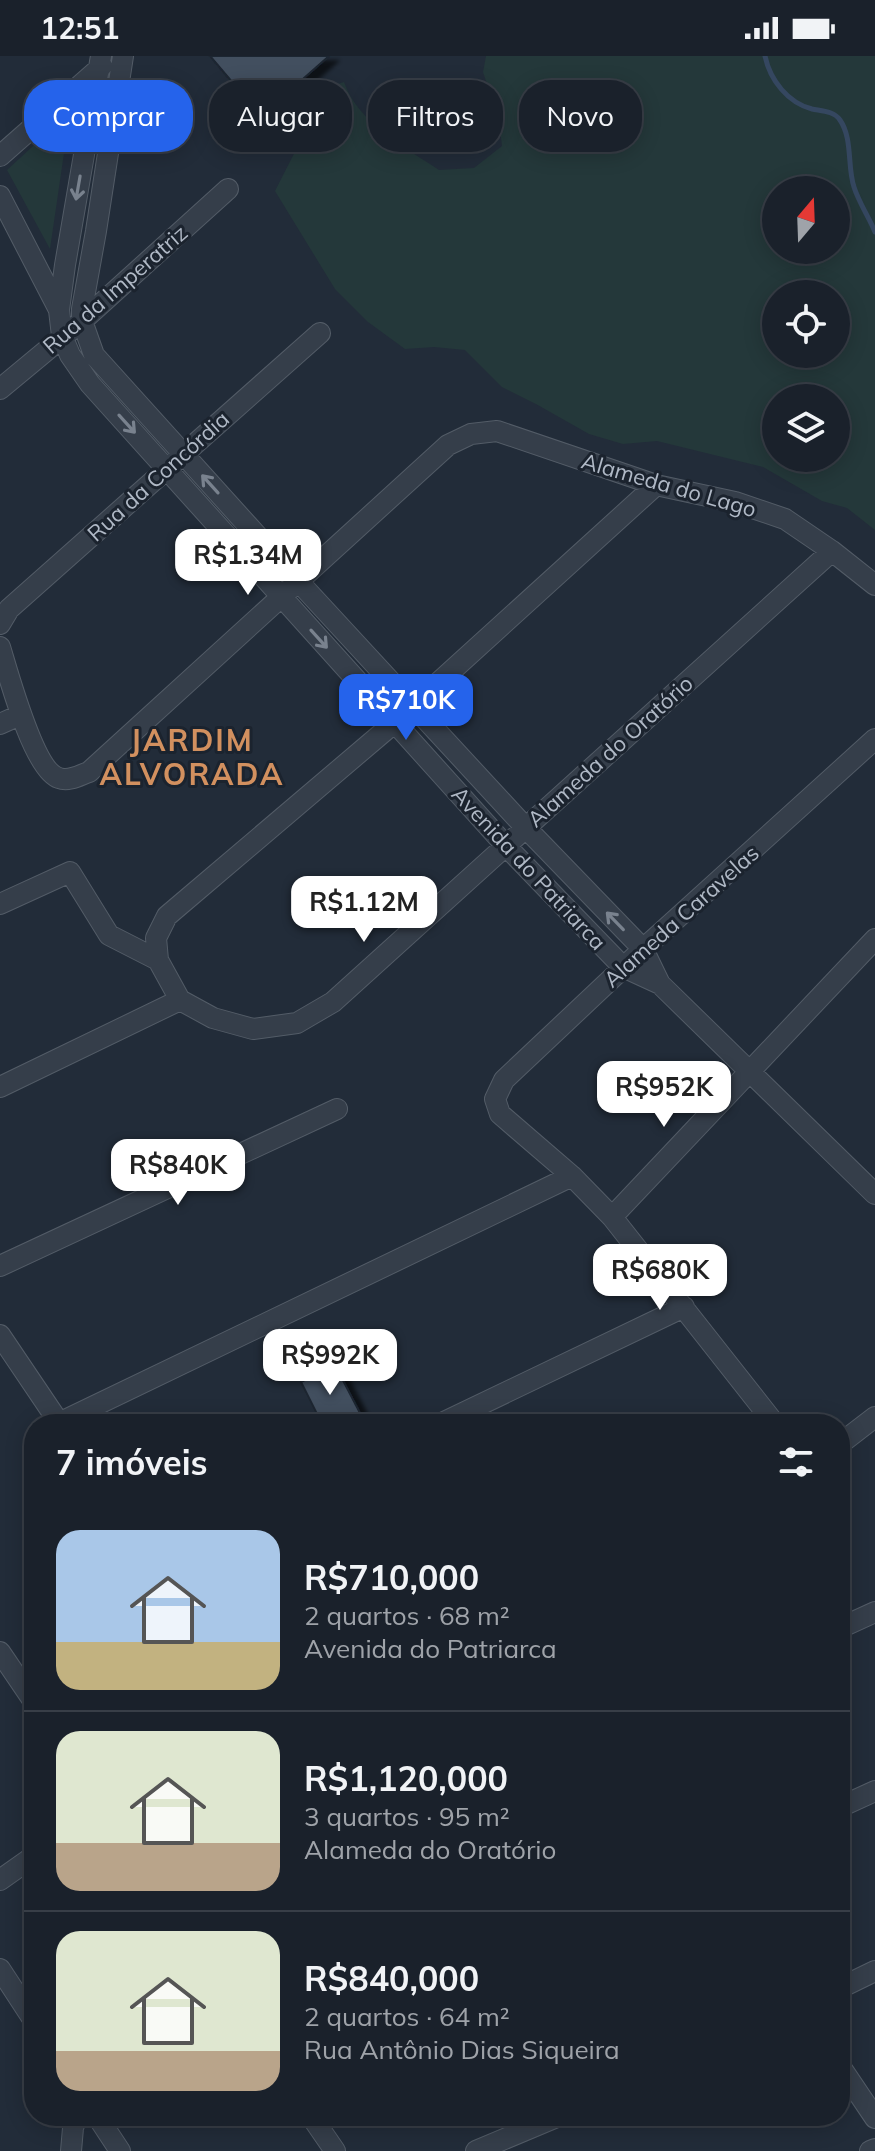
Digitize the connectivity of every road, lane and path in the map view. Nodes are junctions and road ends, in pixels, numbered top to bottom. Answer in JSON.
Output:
{"nodes":[{"id":1,"x":123,"y":56,"type":"edge"},
{"id":2,"x":105,"y":60,"type":"edge"},
{"id":3,"x":0,"y":156,"type":"edge"},
{"id":4,"x":228,"y":189,"type":"dead end"},
{"id":5,"x":0,"y":196,"type":"edge"},
{"id":6,"x":59,"y":310,"type":"junction"},
{"id":7,"x":82,"y":315,"type":"junction"},
{"id":8,"x":320,"y":333,"type":"dead end"},
{"id":9,"x":62,"y":336,"type":"junction"},
{"id":10,"x":0,"y":389,"type":"edge"},
{"id":11,"x":174,"y":461,"type":"junction"},
{"id":12,"x":656,"y":485,"type":"junction"},
{"id":13,"x":832,"y":551,"type":"junction"},
{"id":14,"x":298,"y":581,"type":"junction"},
{"id":15,"x":875,"y":585,"type":"edge"},
{"id":16,"x":281,"y":596,"type":"junction"},
{"id":17,"x":0,"y":624,"type":"edge"},
{"id":18,"x":0,"y":647,"type":"edge"},
{"id":19,"x":414,"y":705,"type":"junction"},
{"id":20,"x":20,"y":715,"type":"junction"},
{"id":21,"x":394,"y":723,"type":"junction"},
{"id":22,"x":0,"y":724,"type":"edge"},
{"id":23,"x":875,"y":739,"type":"edge"},
{"id":24,"x":525,"y":827,"type":"junction"},
{"id":25,"x":505,"y":845,"type":"junction"},
{"id":26,"x":0,"y":904,"type":"edge"},
{"id":27,"x":875,"y":939,"type":"edge"},
{"id":28,"x":643,"y":949,"type":"junction"},
{"id":29,"x":158,"y":960,"type":"junction"},
{"id":30,"x":623,"y":967,"type":"junction"},
{"id":31,"x":660,"y":984,"type":"junction"},
{"id":32,"x":180,"y":1000,"type":"junction"},
{"id":33,"x":749,"y":1071,"type":"junction"},
{"id":34,"x":0,"y":1087,"type":"edge"},
{"id":35,"x":337,"y":1109,"type":"dead end"},
{"id":36,"x":572,"y":1176,"type":"junction"},
{"id":37,"x":875,"y":1194,"type":"edge"},
{"id":38,"x":612,"y":1217,"type":"junction"},
{"id":39,"x":0,"y":1266,"type":"edge"},
{"id":40,"x":684,"y":1307,"type":"junction"},
{"id":41,"x":0,"y":1335,"type":"edge"},
{"id":42,"x":54,"y":1414,"type":"edge"},
{"id":43,"x":79,"y":1414,"type":"edge"},
{"id":44,"x":461,"y":1414,"type":"edge"},
{"id":45,"x":767,"y":1414,"type":"edge"},
{"id":46,"x":875,"y":1417,"type":"edge"},
{"id":47,"x":850,"y":1436,"type":"edge"},
{"id":48,"x":875,"y":1612,"type":"edge"},
{"id":49,"x":850,"y":1623,"type":"edge"},
{"id":50,"x":0,"y":1652,"type":"edge"},
{"id":51,"x":24,"y":1687,"type":"edge"},
{"id":52,"x":875,"y":1791,"type":"edge"},
{"id":53,"x":850,"y":1802,"type":"edge"},
{"id":54,"x":24,"y":1863,"type":"edge"},
{"id":55,"x":0,"y":1880,"type":"edge"},
{"id":56,"x":0,"y":1969,"type":"edge"},
{"id":57,"x":875,"y":1971,"type":"edge"},
{"id":58,"x":850,"y":1983,"type":"edge"},
{"id":59,"x":24,"y":2006,"type":"edge"},
{"id":60,"x":850,"y":2081,"type":"edge"},
{"id":61,"x":875,"y":2118,"type":"edge"},
{"id":62,"x":74,"y":2126,"type":"edge"},
{"id":63,"x":104,"y":2126,"type":"edge"},
{"id":64,"x":318,"y":2126,"type":"edge"},
{"id":65,"x":535,"y":2126,"type":"edge"},
{"id":66,"x":71,"y":2151,"type":"edge"},
{"id":67,"x":120,"y":2151,"type":"edge"},
{"id":68,"x":335,"y":2151,"type":"edge"},
{"id":69,"x":476,"y":2151,"type":"edge"}],
"edges":[{"from":1,"to":7,"type":"street"},
{"from":2,"to":3,"type":"street"},
{"from":2,"to":6,"type":"street","name":"Avenida do Patriarca","one_way":true},
{"from":4,"to":7,"type":"street","name":"Rua da Imperatriz"},
{"from":5,"to":6,"type":"street"},
{"from":6,"to":7,"type":"street"},
{"from":6,"to":9,"type":"street","name":"Avenida do Patriarca"},
{"from":7,"to":9,"type":"street","name":"Rua da Imperatriz"},
{"from":7,"to":11,"type":"street","name":"Avenida do Patriarca"},
{"from":8,"to":11,"type":"street","name":"Rua da Concórdia"},
{"from":9,"to":10,"type":"street","name":"Rua da Imperatriz"},
{"from":9,"to":11,"type":"street","name":"Avenida do Patriarca","one_way":true},
{"from":14,"to":11,"type":"street","name":"Avenida do Patriarca","one_way":true},
{"from":11,"to":16,"type":"street","name":"Avenida do Patriarca"},
{"from":11,"to":17,"type":"street","name":"Rua da Concórdia"},
{"from":12,"to":13,"type":"street","name":"Alameda do Lago"},
{"from":12,"to":14,"type":"street","name":"Alameda do Lago"},
{"from":12,"to":19,"type":"street"},
{"from":13,"to":15,"type":"street","name":"Alameda do Lago"},
{"from":13,"to":24,"type":"street","name":"Alameda do Oratório"},
{"from":14,"to":16,"type":"street"},
{"from":14,"to":19,"type":"street","name":"Avenida do Patriarca"},
{"from":16,"to":20,"type":"street"},
{"from":16,"to":21,"type":"street","name":"Avenida do Patriarca","one_way":true},
{"from":18,"to":20,"type":"street"},
{"from":19,"to":21,"type":"street"},
{"from":19,"to":24,"type":"street","name":"Avenida do Patriarca"},
{"from":20,"to":22,"type":"street"},
{"from":21,"to":25,"type":"street","name":"Avenida do Patriarca"},
{"from":21,"to":29,"type":"street"},
{"from":23,"to":28,"type":"street","name":"Alameda Caravelas"},
{"from":24,"to":25,"type":"street","name":"Alameda do Oratório"},
{"from":28,"to":24,"type":"street","name":"Avenida do Patriarca","one_way":true},
{"from":25,"to":30,"type":"street","name":"Avenida do Patriarca"},
{"from":25,"to":32,"type":"street","name":"Alameda do Oratório"},
{"from":26,"to":29,"type":"street"},
{"from":27,"to":33,"type":"street"},
{"from":28,"to":30,"type":"street","name":"Alameda Caravelas"},
{"from":28,"to":31,"type":"street","name":"Avenida do Patriarca"},
{"from":29,"to":32,"type":"street"},
{"from":30,"to":31,"type":"street","name":"Avenida do Patriarca"},
{"from":30,"to":36,"type":"street","name":"Alameda Caravelas"},
{"from":31,"to":33,"type":"street","name":"Avenida do Patriarca"},
{"from":32,"to":34,"type":"street"},
{"from":33,"to":37,"type":"street","name":"Avenida do Patriarca"},
{"from":33,"to":38,"type":"street"},
{"from":35,"to":39,"type":"street"},
{"from":36,"to":38,"type":"street"},
{"from":36,"to":43,"type":"street"},
{"from":38,"to":40,"type":"street"},
{"from":40,"to":44,"type":"street"},
{"from":40,"to":45,"type":"street"},
{"from":41,"to":42,"type":"street"},
{"from":46,"to":47,"type":"street"},
{"from":48,"to":49,"type":"street"},
{"from":50,"to":51,"type":"street"},
{"from":52,"to":53,"type":"street"},
{"from":54,"to":55,"type":"street"},
{"from":56,"to":59,"type":"street"},
{"from":57,"to":58,"type":"street"},
{"from":60,"to":61,"type":"street"},
{"from":62,"to":66,"type":"street"},
{"from":63,"to":67,"type":"street"},
{"from":64,"to":68,"type":"street"},
{"from":65,"to":69,"type":"street"}]}
